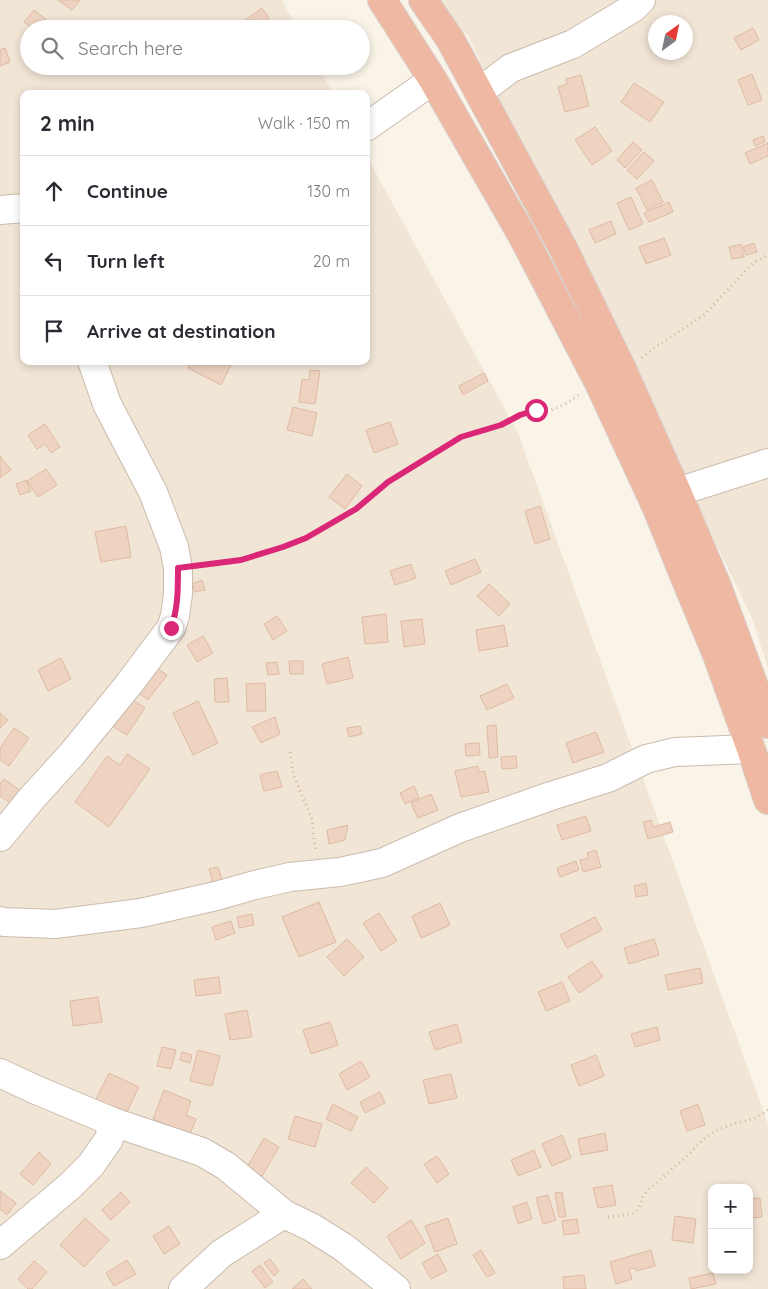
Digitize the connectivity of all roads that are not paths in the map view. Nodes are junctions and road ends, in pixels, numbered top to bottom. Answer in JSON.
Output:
{"nodes":[{"id":1,"x":382,"y":0,"type":"edge"},
{"id":2,"x":423,"y":0,"type":"edge"},
{"id":3,"x":641,"y":0,"type":"edge"},
{"id":4,"x":433,"y":80,"type":"junction"},
{"id":5,"x":479,"y":92,"type":"junction"},
{"id":6,"x":370,"y":125,"type":"edge"},
{"id":7,"x":20,"y":208,"type":"edge"},
{"id":8,"x":0,"y":210,"type":"edge"},
{"id":9,"x":93,"y":365,"type":"edge"},
{"id":10,"x":768,"y":462,"type":"edge"},
{"id":11,"x":677,"y":492,"type":"junction"},
{"id":12,"x":768,"y":724,"type":"edge"},
{"id":13,"x":751,"y":749,"type":"junction"},
{"id":14,"x":768,"y":800,"type":"edge"},
{"id":15,"x":0,"y":837,"type":"edge"},
{"id":16,"x":0,"y":921,"type":"edge"},
{"id":17,"x":0,"y":1073,"type":"edge"},
{"id":18,"x":113,"y":1122,"type":"junction"},
{"id":19,"x":284,"y":1214,"type":"junction"},
{"id":20,"x":0,"y":1245,"type":"edge"},
{"id":21,"x":183,"y":1289,"type":"edge"},
{"id":22,"x":396,"y":1289,"type":"edge"}],
"edges":[{"from":1,"to":4,"type":"highway"},
{"from":2,"to":5,"type":"highway"},
{"from":3,"to":5,"type":"street"},
{"from":4,"to":6,"type":"street"},
{"from":4,"to":13,"type":"highway"},
{"from":5,"to":11,"type":"highway"},
{"from":7,"to":8,"type":"street"},
{"from":9,"to":15,"type":"street"},
{"from":10,"to":11,"type":"street"},
{"from":11,"to":12,"type":"highway"},
{"from":13,"to":14,"type":"highway"},
{"from":13,"to":16,"type":"street"},
{"from":17,"to":18,"type":"street"},
{"from":18,"to":19,"type":"street"},
{"from":18,"to":20,"type":"street"},
{"from":19,"to":21,"type":"street"},
{"from":19,"to":22,"type":"street"}]}
